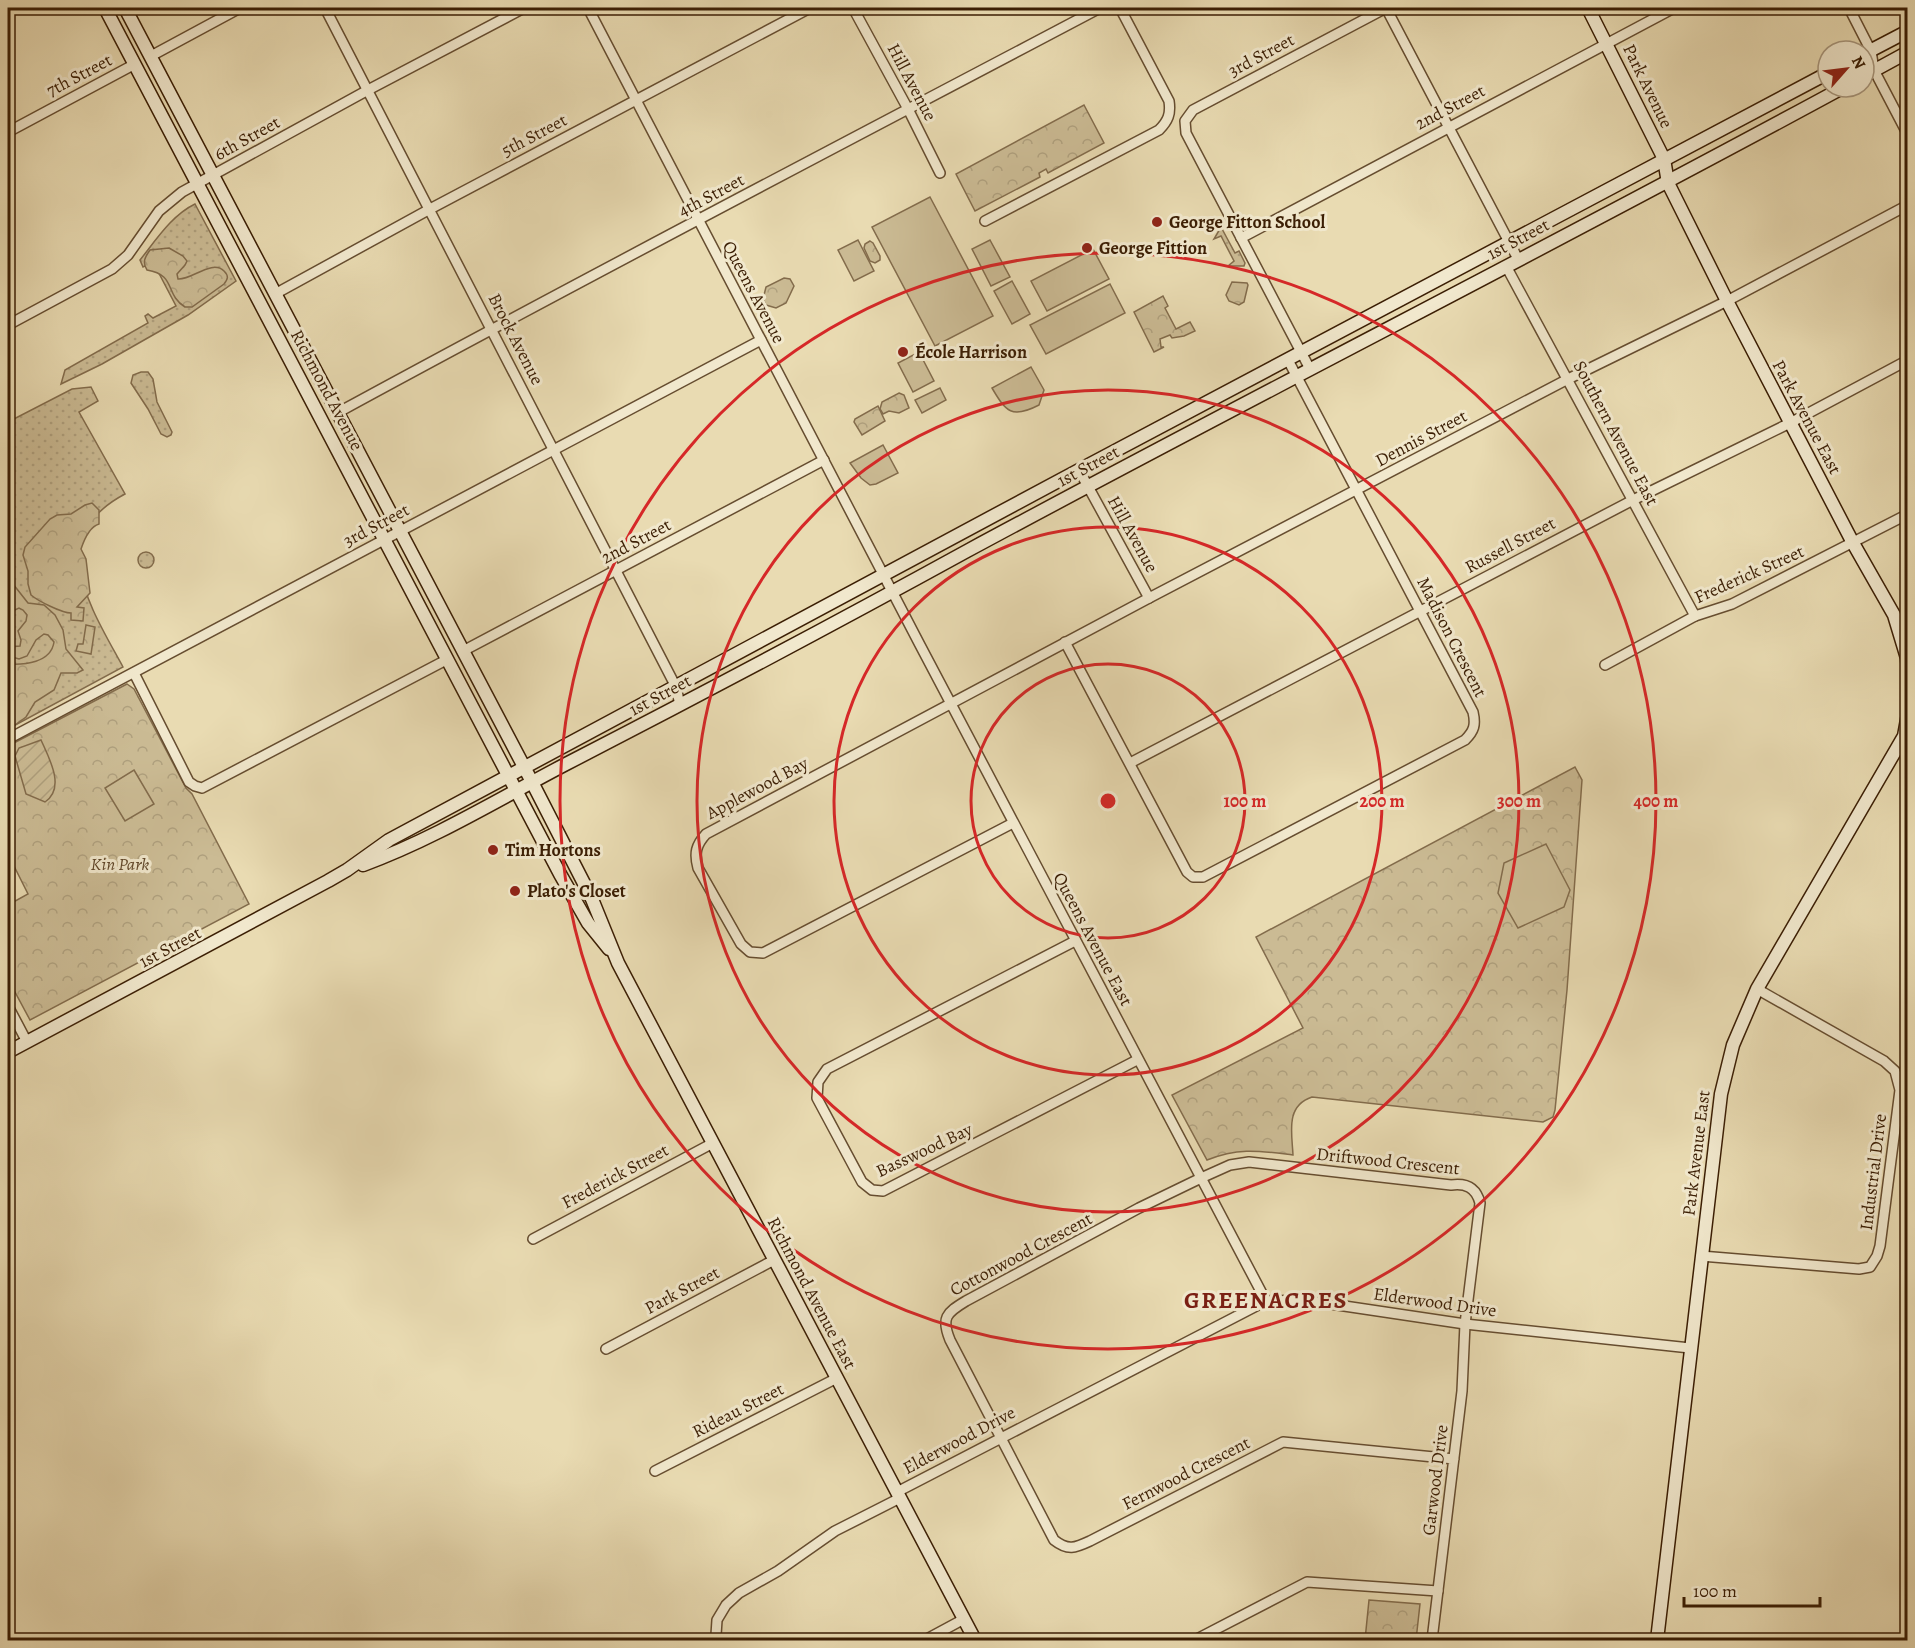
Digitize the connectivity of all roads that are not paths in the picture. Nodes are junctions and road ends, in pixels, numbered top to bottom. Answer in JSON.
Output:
{"nodes":[{"id":1,"x":105,"y":8,"type":"edge"},
{"id":2,"x":125,"y":8,"type":"edge"},
{"id":3,"x":240,"y":8,"type":"edge"},
{"id":4,"x":324,"y":8,"type":"edge"},
{"id":5,"x":524,"y":8,"type":"edge"},
{"id":6,"x":588,"y":8,"type":"edge"},
{"id":7,"x":810,"y":8,"type":"edge"},
{"id":8,"x":853,"y":8,"type":"edge"},
{"id":9,"x":1100,"y":8,"type":"edge"},
{"id":10,"x":1120,"y":8,"type":"edge"},
{"id":11,"x":1386,"y":8,"type":"edge"},
{"id":12,"x":1588,"y":8,"type":"edge"},
{"id":13,"x":1674,"y":8,"type":"edge"},
{"id":14,"x":1849,"y":8,"type":"edge"},
{"id":15,"x":1908,"y":32,"type":"edge"},
{"id":16,"x":1862,"y":39,"type":"edge"},
{"id":17,"x":1606,"y":43,"type":"junction"},
{"id":18,"x":1876,"y":48,"type":"edge"},
{"id":19,"x":1908,"y":52,"type":"edge"},
{"id":20,"x":151,"y":56,"type":"junction"},
{"id":21,"x":135,"y":64,"type":"junction"},
{"id":22,"x":1876,"y":69,"type":"edge"},
{"id":23,"x":1816,"y":79,"type":"edge"},
{"id":24,"x":1876,"y":84,"type":"edge"},
{"id":25,"x":368,"y":90,"type":"junction"},
{"id":26,"x":636,"y":99,"type":"junction"},
{"id":27,"x":1822,"y":99,"type":"edge"},
{"id":28,"x":908,"y":109,"type":"junction"},
{"id":29,"x":1449,"y":127,"type":"junction"},
{"id":30,"x":8,"y":132,"type":"edge"},
{"id":31,"x":1908,"y":135,"type":"edge"},
{"id":32,"x":1664,"y":159,"type":"junction"},
{"id":33,"x":940,"y":173,"type":"dead end"},
{"id":34,"x":213,"y":176,"type":"junction"},
{"id":35,"x":198,"y":183,"type":"junction"},
{"id":36,"x":1668,"y":183,"type":"junction"},
{"id":37,"x":1908,"y":205,"type":"edge"},
{"id":38,"x":430,"y":209,"type":"junction"},
{"id":39,"x":698,"y":221,"type":"junction"},
{"id":40,"x":985,"y":221,"type":"dead end"},
{"id":41,"x":1241,"y":238,"type":"junction"},
{"id":42,"x":1510,"y":243,"type":"junction"},
{"id":43,"x":1518,"y":259,"type":"junction"},
{"id":44,"x":1506,"y":266,"type":"junction"},
{"id":45,"x":275,"y":294,"type":"junction"},
{"id":46,"x":1727,"y":302,"type":"junction"},
{"id":47,"x":8,"y":325,"type":"edge"},
{"id":48,"x":492,"y":328,"type":"junction"},
{"id":49,"x":761,"y":340,"type":"junction"},
{"id":50,"x":1301,"y":353,"type":"junction"},
{"id":51,"x":1288,"y":360,"type":"junction"},
{"id":52,"x":1908,"y":360,"type":"edge"},
{"id":53,"x":1310,"y":369,"type":"junction"},
{"id":54,"x":1296,"y":377,"type":"junction"},
{"id":55,"x":1568,"y":379,"type":"junction"},
{"id":56,"x":338,"y":412,"type":"junction"},
{"id":57,"x":1790,"y":423,"type":"junction"},
{"id":58,"x":554,"y":450,"type":"junction"},
{"id":59,"x":824,"y":460,"type":"junction"},
{"id":60,"x":1079,"y":470,"type":"junction"},
{"id":61,"x":1088,"y":486,"type":"junction"},
{"id":62,"x":1357,"y":491,"type":"junction"},
{"id":63,"x":1633,"y":500,"type":"junction"},
{"id":64,"x":1908,"y":514,"type":"edge"},
{"id":65,"x":400,"y":531,"type":"junction"},
{"id":66,"x":384,"y":539,"type":"junction"},
{"id":67,"x":1853,"y":543,"type":"junction"},
{"id":68,"x":616,"y":570,"type":"junction"},
{"id":69,"x":884,"y":576,"type":"junction"},
{"id":70,"x":892,"y":592,"type":"junction"},
{"id":71,"x":1149,"y":598,"type":"junction"},
{"id":72,"x":1420,"y":611,"type":"junction"},
{"id":73,"x":1695,"y":616,"type":"junction"},
{"id":74,"x":1065,"y":642,"type":"junction"},
{"id":75,"x":463,"y":651,"type":"junction"},
{"id":76,"x":448,"y":659,"type":"junction"},
{"id":77,"x":1605,"y":665,"type":"dead end"},
{"id":78,"x":1908,"y":669,"type":"edge"},
{"id":79,"x":134,"y":673,"type":"junction"},
{"id":80,"x":676,"y":687,"type":"junction"},
{"id":81,"x":951,"y":704,"type":"junction"},
{"id":82,"x":680,"y":705,"type":"junction"},
{"id":83,"x":1908,"y":714,"type":"edge"},
{"id":84,"x":8,"y":740,"type":"edge"},
{"id":85,"x":1130,"y":763,"type":"junction"},
{"id":86,"x":525,"y":768,"type":"junction"},
{"id":87,"x":510,"y":776,"type":"junction"},
{"id":88,"x":532,"y":782,"type":"junction"},
{"id":89,"x":517,"y":790,"type":"junction"},
{"id":90,"x":1013,"y":823,"type":"junction"},
{"id":91,"x":347,"y":870,"type":"junction"},
{"id":92,"x":1075,"y":941,"type":"junction"},
{"id":93,"x":618,"y":963,"type":"junction"},
{"id":94,"x":1757,"y":989,"type":"junction"},
{"id":95,"x":8,"y":1006,"type":"edge"},
{"id":96,"x":27,"y":1042,"type":"junction"},
{"id":97,"x":8,"y":1052,"type":"edge"},
{"id":98,"x":1137,"y":1060,"type":"junction"},
{"id":99,"x":713,"y":1143,"type":"junction"},
{"id":100,"x":1201,"y":1178,"type":"junction"},
{"id":101,"x":533,"y":1239,"type":"dead end"},
{"id":102,"x":1701,"y":1256,"type":"junction"},
{"id":103,"x":774,"y":1260,"type":"junction"},
{"id":104,"x":1266,"y":1301,"type":"junction"},
{"id":105,"x":1465,"y":1324,"type":"junction"},
{"id":106,"x":1690,"y":1348,"type":"junction"},
{"id":107,"x":606,"y":1349,"type":"dead end"},
{"id":108,"x":837,"y":1378,"type":"junction"},
{"id":109,"x":1001,"y":1437,"type":"junction"},
{"id":110,"x":1454,"y":1459,"type":"junction"},
{"id":111,"x":655,"y":1472,"type":"dead end"},
{"id":112,"x":898,"y":1495,"type":"junction"},
{"id":113,"x":1438,"y":1591,"type":"junction"},
{"id":114,"x":964,"y":1620,"type":"junction"},
{"id":115,"x":718,"y":1641,"type":"edge"},
{"id":116,"x":925,"y":1641,"type":"edge"},
{"id":117,"x":975,"y":1641,"type":"edge"},
{"id":118,"x":1196,"y":1641,"type":"edge"},
{"id":119,"x":1432,"y":1641,"type":"edge"},
{"id":120,"x":1657,"y":1641,"type":"edge"}],
"edges":[{"from":1,"to":21,"type":"main road","name":"Richmond Avenue"},
{"from":2,"to":20,"type":"main road","name":"Richmond Avenue"},
{"from":3,"to":20,"type":"street"},
{"from":4,"to":25,"type":"street","name":"Brock Avenue"},
{"from":5,"to":25,"type":"street","name":"6th Street"},
{"from":6,"to":26,"type":"street","name":"Queens Avenue"},
{"from":7,"to":26,"type":"street","name":"5th Street"},
{"from":8,"to":28,"type":"street","name":"Hill Avenue"},
{"from":9,"to":28,"type":"street","name":"4th Street"},
{"from":10,"to":40,"type":"street"},
{"from":11,"to":29,"type":"street"},
{"from":11,"to":41,"type":"street","name":"3rd Street"},
{"from":12,"to":17,"type":"main road","name":"Park Avenue"},
{"from":13,"to":17,"type":"street","name":"2nd Street"},
{"from":14,"to":16,"type":"street"},
{"from":15,"to":18,"type":"main road"},
{"from":17,"to":29,"type":"street","name":"2nd Street"},
{"from":17,"to":32,"type":"main road","name":"Park Avenue"},
{"from":19,"to":22,"type":"main road"},
{"from":20,"to":34,"type":"main road","name":"Richmond Avenue"},
{"from":21,"to":30,"type":"street","name":"7th Street"},
{"from":21,"to":35,"type":"main road","name":"Richmond Avenue"},
{"from":23,"to":32,"type":"main road","name":"1st Street"},
{"from":24,"to":31,"type":"street"},
{"from":25,"to":34,"type":"street","name":"6th Street"},
{"from":25,"to":38,"type":"street","name":"Brock Avenue"},
{"from":26,"to":38,"type":"street","name":"5th Street"},
{"from":26,"to":39,"type":"street","name":"Queens Avenue"},
{"from":27,"to":36,"type":"main road","name":"1st Street"},
{"from":28,"to":33,"type":"street","name":"Hill Avenue"},
{"from":28,"to":39,"type":"street","name":"4th Street"},
{"from":29,"to":41,"type":"street","name":"2nd Street"},
{"from":29,"to":42,"type":"street"},
{"from":32,"to":36,"type":"main road","name":"Park Avenue"},
{"from":32,"to":42,"type":"main road","name":"1st Street"},
{"from":34,"to":35,"type":"street","name":"6th Street"},
{"from":34,"to":45,"type":"main road","name":"Richmond Avenue"},
{"from":35,"to":47,"type":"street","name":"6th Street"},
{"from":35,"to":66,"type":"main road","name":"Richmond Avenue"},
{"from":36,"to":43,"type":"main road","name":"1st Street"},
{"from":36,"to":46,"type":"main road","name":"Park Avenue East"},
{"from":37,"to":46,"type":"street","name":"Dennis Street"},
{"from":38,"to":45,"type":"street","name":"5th Street"},
{"from":38,"to":48,"type":"street","name":"Brock Avenue"},
{"from":39,"to":48,"type":"street","name":"4th Street"},
{"from":39,"to":49,"type":"street","name":"Queens Avenue"},
{"from":41,"to":50,"type":"street"},
{"from":42,"to":43,"type":"street"},
{"from":42,"to":50,"type":"main road","name":"1st Street"},
{"from":43,"to":44,"type":"main road","name":"1st Street"},
{"from":44,"to":53,"type":"main road","name":"1st Street"},
{"from":44,"to":55,"type":"street","name":"Southern Avenue East"},
{"from":45,"to":56,"type":"main road","name":"Richmond Avenue"},
{"from":46,"to":55,"type":"street","name":"Dennis Street"},
{"from":46,"to":57,"type":"main road","name":"Park Avenue East"},
{"from":48,"to":56,"type":"street","name":"4th Street"},
{"from":48,"to":58,"type":"street","name":"Brock Avenue"},
{"from":49,"to":58,"type":"street","name":"3rd Street"},
{"from":49,"to":59,"type":"street","name":"Queens Avenue"},
{"from":50,"to":51,"type":"main road","name":"1st Street"},
{"from":50,"to":53,"type":"street"},
{"from":51,"to":54,"type":"street","name":"Madison Crescent"},
{"from":51,"to":60,"type":"main road","name":"1st Street"},
{"from":52,"to":57,"type":"street","name":"Russell Street"},
{"from":53,"to":54,"type":"main road","name":"1st Street"},
{"from":54,"to":61,"type":"main road","name":"1st Street"},
{"from":54,"to":62,"type":"street","name":"Madison Crescent"},
{"from":55,"to":62,"type":"street","name":"Dennis Street"},
{"from":55,"to":63,"type":"street","name":"Southern Avenue East"},
{"from":56,"to":65,"type":"main road","name":"Richmond Avenue"},
{"from":57,"to":63,"type":"street","name":"Russell Street"},
{"from":57,"to":67,"type":"main road","name":"Park Avenue East"},
{"from":58,"to":65,"type":"street","name":"3rd Street"},
{"from":58,"to":68,"type":"street","name":"Brock Avenue"},
{"from":59,"to":68,"type":"street","name":"2nd Street"},
{"from":59,"to":69,"type":"street","name":"Queens Avenue"},
{"from":60,"to":61,"type":"street","name":"Hill Avenue"},
{"from":60,"to":69,"type":"main road","name":"1st Street"},
{"from":61,"to":70,"type":"main road","name":"1st Street"},
{"from":61,"to":71,"type":"street","name":"Hill Avenue"},
{"from":62,"to":71,"type":"street","name":"Dennis Street"},
{"from":62,"to":72,"type":"street","name":"Madison Crescent"},
{"from":63,"to":72,"type":"street","name":"Russell Street"},
{"from":63,"to":73,"type":"street","name":"Southern Avenue East"},
{"from":64,"to":67,"type":"street","name":"Frederick Street"},
{"from":65,"to":66,"type":"street","name":"3rd Street"},
{"from":65,"to":75,"type":"main road","name":"Richmond Avenue"},
{"from":66,"to":76,"type":"main road","name":"Richmond Avenue"},
{"from":66,"to":79,"type":"street","name":"3rd Street"},
{"from":67,"to":73,"type":"street","name":"Frederick Street"},
{"from":67,"to":78,"type":"main road","name":"Park Avenue East"},
{"from":68,"to":75,"type":"street","name":"2nd Street"},
{"from":68,"to":80,"type":"street","name":"Brock Avenue"},
{"from":69,"to":70,"type":"street","name":"Queens Avenue"},
{"from":69,"to":80,"type":"main road","name":"1st Street"},
{"from":70,"to":81,"type":"street","name":"Queens Avenue East"},
{"from":70,"to":82,"type":"main road","name":"1st Street"},
{"from":71,"to":74,"type":"street","name":"Dennis Street"},
{"from":72,"to":85,"type":"street","name":"Russell Street"},
{"from":72,"to":85,"type":"street","name":"Madison Crescent"},
{"from":73,"to":77,"type":"street","name":"Frederick Street"},
{"from":74,"to":81,"type":"street","name":"Dennis Street"},
{"from":74,"to":85,"type":"street","name":"Madison Crescent"},
{"from":75,"to":86,"type":"main road","name":"Richmond Avenue"},
{"from":76,"to":79,"type":"street"},
{"from":76,"to":87,"type":"main road","name":"Richmond Avenue"},
{"from":79,"to":84,"type":"street","name":"3rd Street"},
{"from":80,"to":82,"type":"street","name":"Brock Avenue"},
{"from":80,"to":86,"type":"main road","name":"1st Street"},
{"from":81,"to":90,"type":"street","name":"Queens Avenue East"},
{"from":81,"to":90,"type":"street","name":"Applewood Bay"},
{"from":82,"to":88,"type":"main road","name":"1st Street"},
{"from":83,"to":94,"type":"main road","name":"Park Avenue East"},
{"from":86,"to":87,"type":"main road","name":"1st Street"},
{"from":86,"to":88,"type":"main road","name":"Richmond Avenue"},
{"from":87,"to":89,"type":"main road","name":"Richmond Avenue"},
{"from":87,"to":91,"type":"main road","name":"1st Street"},
{"from":88,"to":89,"type":"main road","name":"1st Street"},
{"from":88,"to":93,"type":"main road","name":"Richmond Avenue East"},
{"from":89,"to":91,"type":"main road","name":"1st Street"},
{"from":89,"to":93,"type":"main road","name":"Richmond Avenue East"},
{"from":90,"to":92,"type":"street","name":"Queens Avenue East"},
{"from":91,"to":96,"type":"main road","name":"1st Street"},
{"from":92,"to":98,"type":"street","name":"Queens Avenue East"},
{"from":92,"to":98,"type":"street","name":"Basswood Bay"},
{"from":93,"to":99,"type":"main road","name":"Richmond Avenue East"},
{"from":94,"to":102,"type":"main road","name":"Park Avenue East"},
{"from":94,"to":102,"type":"street","name":"Industrial Drive"},
{"from":95,"to":96,"type":"street"},
{"from":96,"to":97,"type":"main road","name":"1st Street"},
{"from":98,"to":100,"type":"street","name":"Queens Avenue East"},
{"from":99,"to":101,"type":"street","name":"Frederick Street"},
{"from":99,"to":103,"type":"main road","name":"Richmond Avenue East"},
{"from":100,"to":104,"type":"street","name":"Queens Avenue East"},
{"from":100,"to":105,"type":"street","name":"Driftwood Crescent"},
{"from":100,"to":109,"type":"street","name":"Cottonwood Crescent"},
{"from":102,"to":106,"type":"main road","name":"Park Avenue East"},
{"from":103,"to":107,"type":"street","name":"Park Street"},
{"from":103,"to":108,"type":"main road","name":"Richmond Avenue East"},
{"from":104,"to":105,"type":"street","name":"Elderwood Drive"},
{"from":104,"to":109,"type":"street","name":"Elderwood Drive"},
{"from":105,"to":106,"type":"street","name":"Elderwood Drive"},
{"from":105,"to":110,"type":"street","name":"Garwood Drive"},
{"from":106,"to":120,"type":"main road","name":"Park Avenue East"},
{"from":108,"to":111,"type":"street","name":"Rideau Street"},
{"from":108,"to":112,"type":"main road","name":"Richmond Avenue East"},
{"from":109,"to":110,"type":"street","name":"Fernwood Crescent"},
{"from":109,"to":112,"type":"street","name":"Elderwood Drive"},
{"from":110,"to":113,"type":"street","name":"Garwood Drive"},
{"from":112,"to":114,"type":"main road","name":"Richmond Avenue East"},
{"from":112,"to":115,"type":"street","name":"Elderwood Drive"},
{"from":113,"to":118,"type":"street"},
{"from":113,"to":119,"type":"street","name":"Garwood Drive"},
{"from":114,"to":116,"type":"street"},
{"from":114,"to":117,"type":"main road","name":"Richmond Avenue East"}]}
